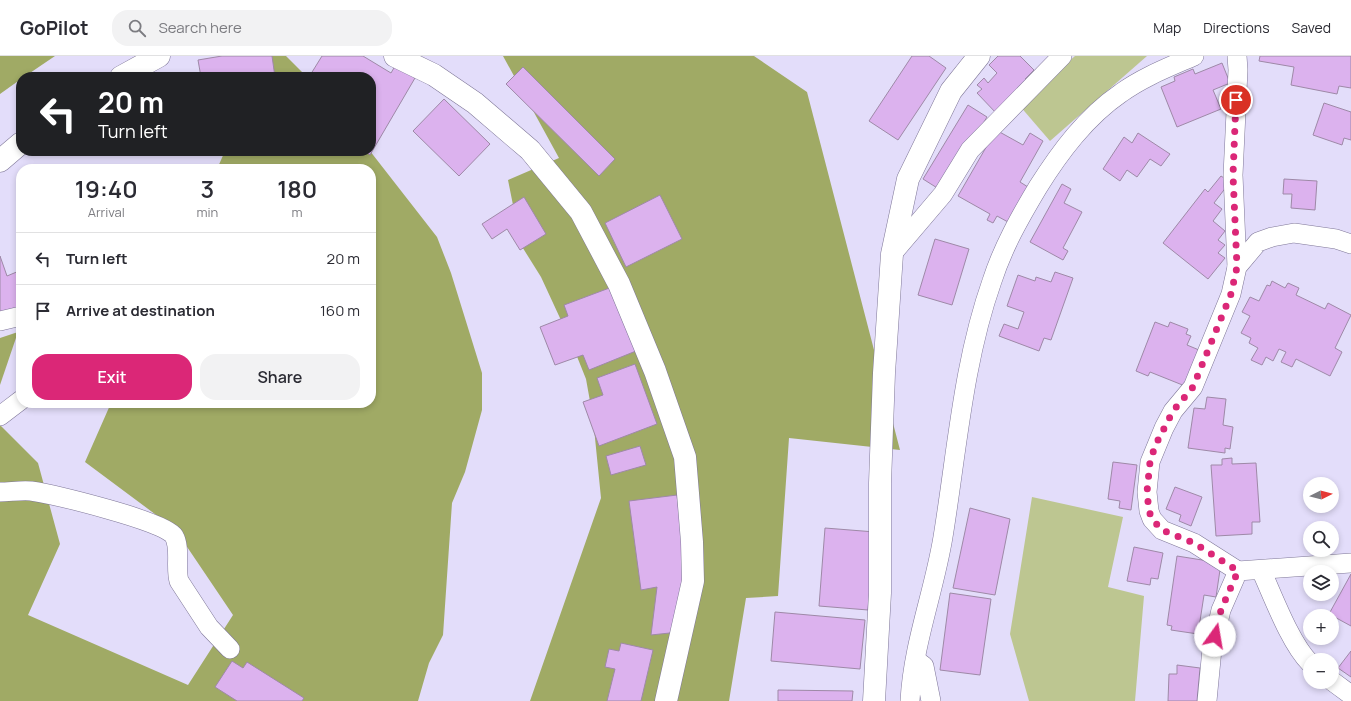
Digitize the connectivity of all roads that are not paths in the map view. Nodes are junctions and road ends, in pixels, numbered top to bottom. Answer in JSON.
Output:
{"nodes":[{"id":1,"x":159,"y":56,"type":"edge"},
{"id":2,"x":395,"y":56,"type":"edge"},
{"id":3,"x":980,"y":56,"type":"edge"},
{"id":4,"x":1062,"y":56,"type":"edge"},
{"id":5,"x":1194,"y":56,"type":"edge"},
{"id":6,"x":1237,"y":56,"type":"edge"},
{"id":7,"x":130,"y":72,"type":"edge"},
{"id":8,"x":16,"y":147,"type":"edge"},
{"id":9,"x":0,"y":161,"type":"edge"},
{"id":10,"x":1351,"y":244,"type":"edge"},
{"id":11,"x":892,"y":254,"type":"junction"},
{"id":12,"x":1237,"y":267,"type":"junction"},
{"id":13,"x":16,"y":317,"type":"edge"},
{"id":14,"x":0,"y":321,"type":"edge"},
{"id":15,"x":16,"y":404,"type":"edge"},
{"id":16,"x":0,"y":416,"type":"edge"},
{"id":17,"x":0,"y":492,"type":"edge"},
{"id":18,"x":1351,"y":563,"type":"edge"},
{"id":19,"x":1261,"y":570,"type":"junction"},
{"id":20,"x":1238,"y":571,"type":"junction"},
{"id":21,"x":230,"y":649,"type":"dead end"},
{"id":22,"x":1303,"y":655,"type":"edge"},
{"id":23,"x":916,"y":660,"type":"junction"},
{"id":24,"x":1339,"y":686,"type":"edge"},
{"id":25,"x":1351,"y":695,"type":"edge"},
{"id":26,"x":666,"y":701,"type":"edge"},
{"id":27,"x":874,"y":701,"type":"edge"},
{"id":28,"x":910,"y":701,"type":"edge"},
{"id":29,"x":931,"y":701,"type":"edge"},
{"id":30,"x":1207,"y":701,"type":"edge"}],
"edges":[{"from":1,"to":7,"type":"street"},
{"from":2,"to":26,"type":"street"},
{"from":3,"to":11,"type":"street"},
{"from":4,"to":11,"type":"street"},
{"from":5,"to":23,"type":"street"},
{"from":6,"to":12,"type":"street"},
{"from":8,"to":9,"type":"street"},
{"from":10,"to":12,"type":"street"},
{"from":11,"to":27,"type":"street"},
{"from":12,"to":20,"type":"street"},
{"from":13,"to":14,"type":"street"},
{"from":15,"to":16,"type":"street"},
{"from":17,"to":21,"type":"street"},
{"from":18,"to":19,"type":"street"},
{"from":19,"to":20,"type":"street"},
{"from":19,"to":22,"type":"street"},
{"from":20,"to":30,"type":"street"},
{"from":23,"to":28,"type":"street"},
{"from":23,"to":29,"type":"street"},
{"from":24,"to":25,"type":"street"}]}
